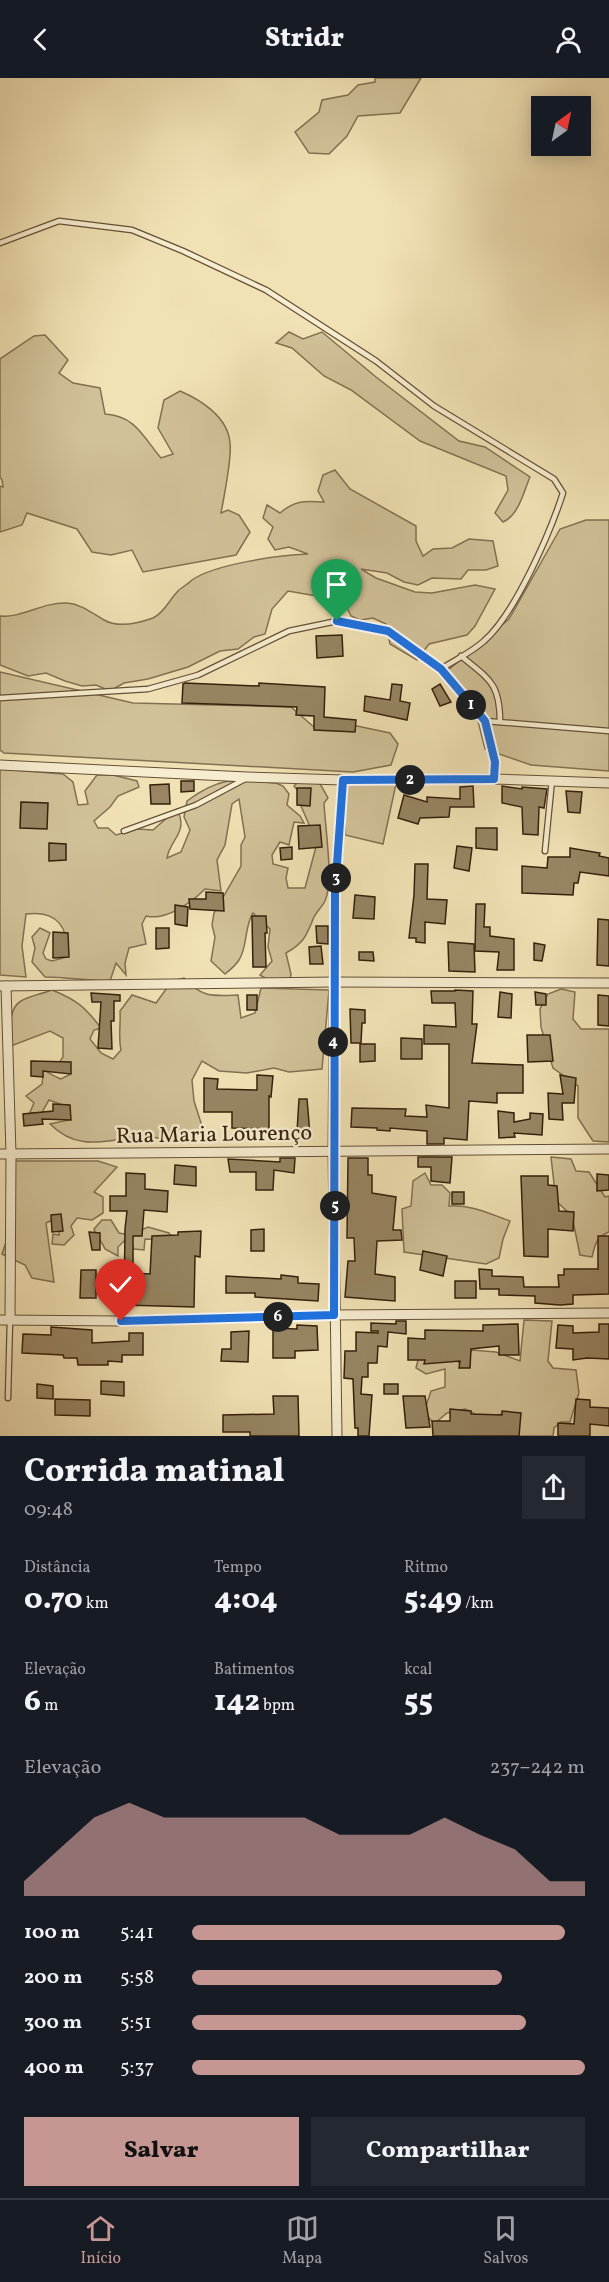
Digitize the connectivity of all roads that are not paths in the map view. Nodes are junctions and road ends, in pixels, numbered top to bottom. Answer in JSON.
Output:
{"nodes":[{"id":1,"x":0,"y":243,"type":"edge"},
{"id":2,"x":461,"y":656,"type":"junction"},
{"id":3,"x":441,"y":669,"type":"junction"},
{"id":4,"x":0,"y":698,"type":"edge"},
{"id":5,"x":485,"y":721,"type":"junction"},
{"id":6,"x":500,"y":722,"type":"junction"},
{"id":7,"x":609,"y":731,"type":"edge"},
{"id":8,"x":0,"y":765,"type":"edge"},
{"id":9,"x":247,"y":777,"type":"junction"},
{"id":10,"x":494,"y":779,"type":"junction"},
{"id":11,"x":343,"y":780,"type":"junction"},
{"id":12,"x":552,"y":780,"type":"junction"},
{"id":13,"x":609,"y":783,"type":"edge"},
{"id":14,"x":124,"y":831,"type":"dead end"},
{"id":15,"x":545,"y":850,"type":"dead end"},
{"id":16,"x":334,"y":982,"type":"junction"},
{"id":17,"x":609,"y":982,"type":"edge"},
{"id":18,"x":3,"y":986,"type":"edge"},
{"id":19,"x":609,"y":1149,"type":"edge"},
{"id":20,"x":333,"y":1151,"type":"junction"},
{"id":21,"x":0,"y":1154,"type":"edge"},
{"id":22,"x":11,"y":1155,"type":"junction"},
{"id":23,"x":609,"y":1313,"type":"edge"},
{"id":24,"x":334,"y":1315,"type":"junction"},
{"id":25,"x":5,"y":1320,"type":"edge"},
{"id":26,"x":8,"y":1398,"type":"dead end"},
{"id":27,"x":337,"y":1436,"type":"edge"}],
"edges":[{"from":1,"to":2,"type":"lane"},
{"from":2,"to":3,"type":"lane"},
{"from":2,"to":6,"type":"lane"},
{"from":3,"to":4,"type":"lane"},
{"from":3,"to":5,"type":"lane"},
{"from":5,"to":6,"type":"lane"},
{"from":5,"to":10,"type":"lane"},
{"from":6,"to":7,"type":"lane"},
{"from":8,"to":9,"type":"street"},
{"from":9,"to":11,"type":"street"},
{"from":9,"to":14,"type":"lane"},
{"from":10,"to":11,"type":"street"},
{"from":10,"to":12,"type":"street"},
{"from":11,"to":16,"type":"street"},
{"from":12,"to":13,"type":"street"},
{"from":12,"to":15,"type":"lane"},
{"from":16,"to":17,"type":"street"},
{"from":16,"to":18,"type":"street"},
{"from":16,"to":20,"type":"street"},
{"from":18,"to":22,"type":"street"},
{"from":19,"to":20,"type":"street","name":"Rua Maria Lourenço"},
{"from":20,"to":22,"type":"street","name":"Rua Maria Lourenço"},
{"from":20,"to":24,"type":"street"},
{"from":21,"to":22,"type":"street","name":"Rua Maria Lourenço"},
{"from":22,"to":25,"type":"street"},
{"from":23,"to":24,"type":"street"},
{"from":24,"to":25,"type":"street"},
{"from":24,"to":27,"type":"street"},
{"from":25,"to":26,"type":"lane"}]}
